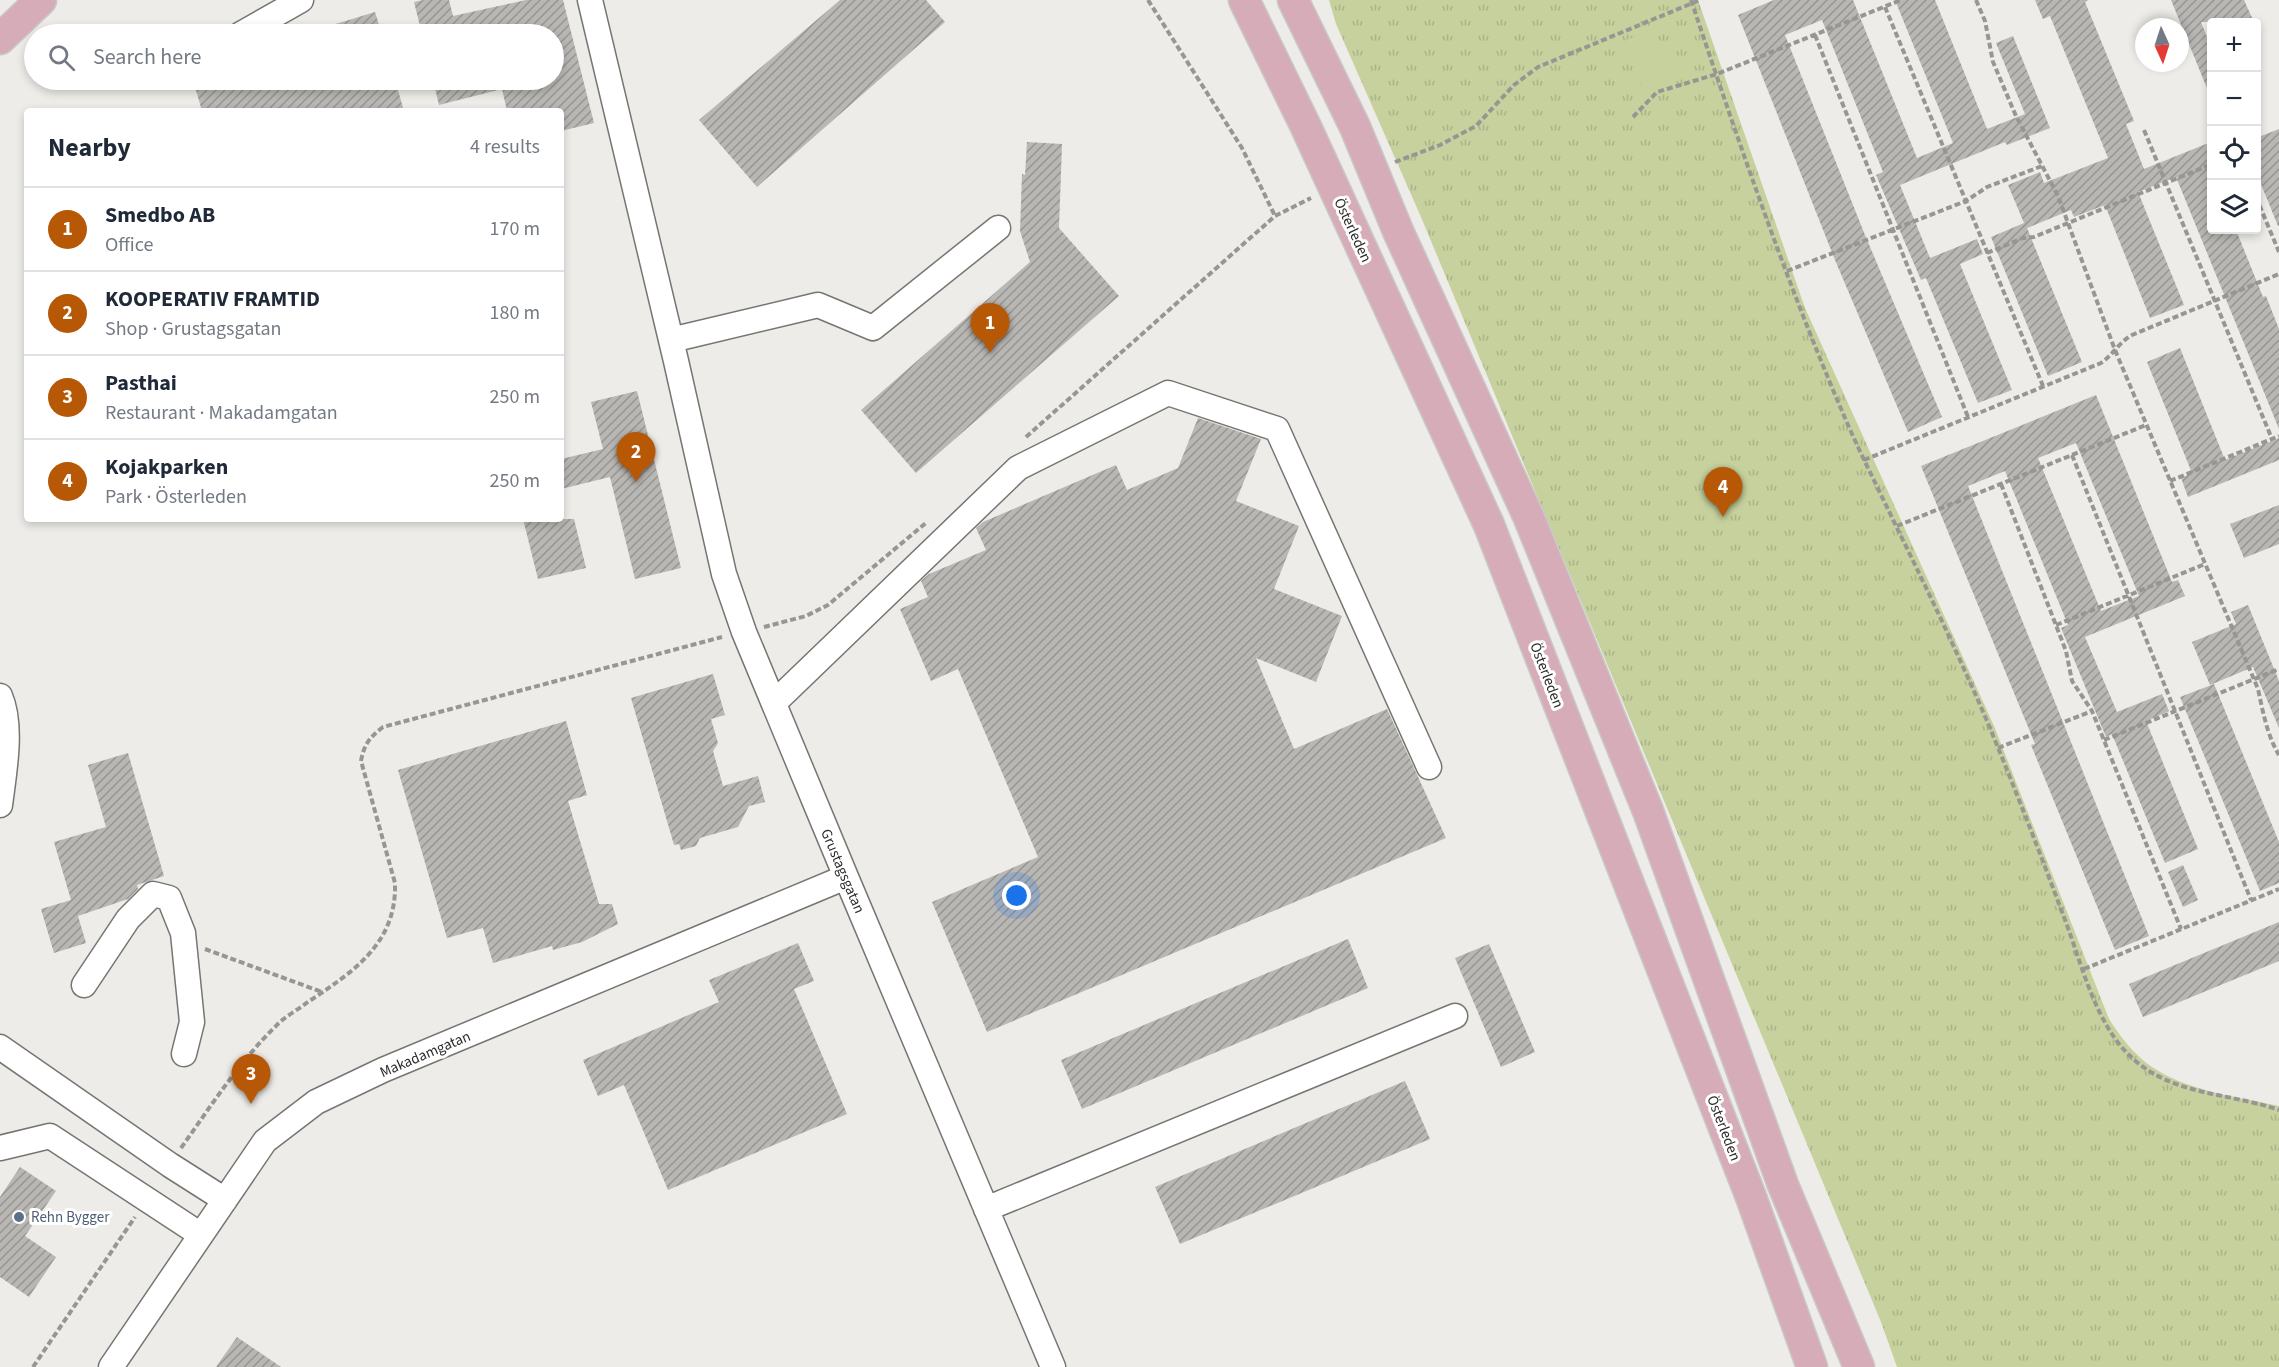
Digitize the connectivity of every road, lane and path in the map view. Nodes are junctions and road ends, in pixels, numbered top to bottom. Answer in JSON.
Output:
{"nodes":[{"id":1,"x":41,"y":0,"type":"edge"},
{"id":2,"x":301,"y":0,"type":"edge"},
{"id":3,"x":590,"y":0,"type":"edge"},
{"id":4,"x":1148,"y":0,"type":"edge"},
{"id":5,"x":1226,"y":0,"type":"edge"},
{"id":6,"x":1244,"y":0,"type":"edge"},
{"id":7,"x":1293,"y":0,"type":"edge"},
{"id":8,"x":1307,"y":0,"type":"edge"},
{"id":9,"x":1700,"y":0,"type":"edge"},
{"id":10,"x":1901,"y":0,"type":"edge"},
{"id":11,"x":1976,"y":0,"type":"edge"},
{"id":12,"x":1692,"y":2,"type":"edge"},
{"id":13,"x":1885,"y":7,"type":"junction"},
{"id":14,"x":259,"y":24,"type":"edge"},
{"id":15,"x":1815,"y":35,"type":"junction"},
{"id":16,"x":0,"y":39,"type":"edge"},
{"id":17,"x":1717,"y":74,"type":"junction"},
{"id":18,"x":1633,"y":117,"type":"dead end"},
{"id":19,"x":1306,"y":127,"type":"junction"},
{"id":20,"x":1355,"y":127,"type":"junction"},
{"id":21,"x":2144,"y":130,"type":"dead end"},
{"id":22,"x":1395,"y":162,"type":"dead end"},
{"id":23,"x":2042,"y":166,"type":"junction"},
{"id":24,"x":2207,"y":166,"type":"edge"},
{"id":25,"x":2165,"y":183,"type":"junction"},
{"id":26,"x":1314,"y":196,"type":"dead end"},
{"id":27,"x":1966,"y":201,"type":"junction"},
{"id":28,"x":2261,"y":209,"type":"edge"},
{"id":29,"x":1275,"y":216,"type":"junction"},
{"id":30,"x":2068,"y":223,"type":"junction"},
{"id":31,"x":998,"y":228,"type":"dead end"},
{"id":32,"x":1893,"y":230,"type":"junction"},
{"id":33,"x":2279,"y":252,"type":"edge"},
{"id":34,"x":1987,"y":253,"type":"junction"},
{"id":35,"x":1787,"y":271,"type":"junction"},
{"id":36,"x":2279,"y":274,"type":"edge"},
{"id":37,"x":2213,"y":301,"type":"junction"},
{"id":38,"x":2115,"y":350,"type":"junction"},
{"id":39,"x":674,"y":351,"type":"junction"},
{"id":40,"x":2043,"y":386,"type":"junction"},
{"id":41,"x":1968,"y":417,"type":"junction"},
{"id":42,"x":2146,"y":425,"type":"junction"},
{"id":43,"x":2279,"y":436,"type":"edge"},
{"id":44,"x":2272,"y":439,"type":"junction"},
{"id":45,"x":1018,"y":444,"type":"dead end"},
{"id":46,"x":2072,"y":455,"type":"junction"},
{"id":47,"x":1864,"y":459,"type":"junction"},
{"id":48,"x":2170,"y":481,"type":"junction"},
{"id":49,"x":2001,"y":484,"type":"junction"},
{"id":50,"x":929,"y":520,"type":"dead end"},
{"id":51,"x":1897,"y":526,"type":"junction"},
{"id":52,"x":2205,"y":564,"type":"junction"},
{"id":53,"x":2128,"y":595,"type":"junction"},
{"id":54,"x":2056,"y":626,"type":"junction"},
{"id":55,"x":744,"y":632,"type":"junction"},
{"id":56,"x":2279,"y":669,"type":"edge"},
{"id":57,"x":2254,"y":679,"type":"junction"},
{"id":58,"x":0,"y":696,"type":"edge"},
{"id":59,"x":774,"y":703,"type":"junction"},
{"id":60,"x":2092,"y":711,"type":"junction"},
{"id":61,"x":2175,"y":711,"type":"junction"},
{"id":62,"x":2104,"y":740,"type":"junction"},
{"id":63,"x":1998,"y":748,"type":"junction"},
{"id":64,"x":2279,"y":755,"type":"edge"},
{"id":65,"x":1429,"y":767,"type":"dead end"},
{"id":66,"x":0,"y":805,"type":"edge"},
{"id":67,"x":846,"y":877,"type":"junction"},
{"id":68,"x":2279,"y":889,"type":"edge"},
{"id":69,"x":2251,"y":900,"type":"junction"},
{"id":70,"x":2181,"y":929,"type":"junction"},
{"id":71,"x":184,"y":941,"type":"junction"},
{"id":72,"x":2084,"y":969,"type":"junction"},
{"id":73,"x":84,"y":986,"type":"dead end"},
{"id":74,"x":322,"y":993,"type":"junction"},
{"id":75,"x":1455,"y":1016,"type":"dead end"},
{"id":76,"x":0,"y":1047,"type":"edge"},
{"id":77,"x":184,"y":1054,"type":"dead end"},
{"id":78,"x":2279,"y":1110,"type":"edge"},
{"id":79,"x":0,"y":1148,"type":"edge"},
{"id":80,"x":170,"y":1165,"type":"junction"},
{"id":81,"x":146,"y":1199,"type":"junction"},
{"id":82,"x":225,"y":1200,"type":"junction"},
{"id":83,"x":986,"y":1209,"type":"junction"},
{"id":84,"x":201,"y":1235,"type":"junction"},
{"id":85,"x":33,"y":1367,"type":"edge"},
{"id":86,"x":111,"y":1367,"type":"edge"},
{"id":87,"x":1053,"y":1367,"type":"edge"},
{"id":88,"x":1812,"y":1367,"type":"edge"},
{"id":89,"x":1859,"y":1367,"type":"edge"}],
"edges":[{"from":1,"to":16,"type":"main road"},
{"from":2,"to":14,"type":"street"},
{"from":3,"to":39,"type":"street","name":"Grustagsgatan"},
{"from":4,"to":29,"type":"path"},
{"from":5,"to":19,"type":"main road"},
{"from":6,"to":19,"type":"main road","name":"Österleden"},
{"from":7,"to":20,"type":"main road"},
{"from":8,"to":20,"type":"main road"},
{"from":9,"to":12,"type":"path"},
{"from":10,"to":13,"type":"path"},
{"from":11,"to":23,"type":"path"},
{"from":12,"to":17,"type":"path"},
{"from":12,"to":22,"type":"path"},
{"from":13,"to":15,"type":"path"},
{"from":13,"to":27,"type":"path"},
{"from":15,"to":17,"type":"path"},
{"from":15,"to":32,"type":"path"},
{"from":17,"to":18,"type":"path"},
{"from":17,"to":35,"type":"path"},
{"from":19,"to":88,"type":"main road","name":"Österleden"},
{"from":20,"to":89,"type":"main road"},
{"from":21,"to":25,"type":"path"},
{"from":23,"to":27,"type":"path"},
{"from":23,"to":30,"type":"path"},
{"from":24,"to":25,"type":"path"},
{"from":25,"to":30,"type":"path"},
{"from":25,"to":37,"type":"path"},
{"from":26,"to":29,"type":"path"},
{"from":27,"to":32,"type":"path"},
{"from":27,"to":34,"type":"path"},
{"from":28,"to":33,"type":"path"},
{"from":29,"to":45,"type":"path"},
{"from":30,"to":34,"type":"path"},
{"from":30,"to":38,"type":"path"},
{"from":31,"to":39,"type":"street"},
{"from":32,"to":35,"type":"path"},
{"from":32,"to":41,"type":"path"},
{"from":34,"to":40,"type":"path"},
{"from":35,"to":47,"type":"path"},
{"from":36,"to":37,"type":"path"},
{"from":37,"to":38,"type":"path"},
{"from":37,"to":44,"type":"path"},
{"from":38,"to":40,"type":"path"},
{"from":38,"to":42,"type":"path"},
{"from":39,"to":55,"type":"street","name":"Grustagsgatan"},
{"from":40,"to":41,"type":"path"},
{"from":41,"to":47,"type":"path"},
{"from":42,"to":46,"type":"path"},
{"from":42,"to":48,"type":"path"},
{"from":43,"to":44,"type":"path"},
{"from":44,"to":48,"type":"path"},
{"from":46,"to":49,"type":"path"},
{"from":46,"to":53,"type":"path"},
{"from":47,"to":51,"type":"path"},
{"from":48,"to":52,"type":"path"},
{"from":49,"to":51,"type":"path"},
{"from":49,"to":54,"type":"path"},
{"from":50,"to":55,"type":"path"},
{"from":51,"to":63,"type":"path"},
{"from":52,"to":53,"type":"path"},
{"from":52,"to":57,"type":"path"},
{"from":53,"to":54,"type":"path"},
{"from":53,"to":61,"type":"path"},
{"from":54,"to":60,"type":"path"},
{"from":55,"to":59,"type":"street","name":"Grustagsgatan"},
{"from":55,"to":74,"type":"path"},
{"from":56,"to":57,"type":"path"},
{"from":57,"to":61,"type":"path"},
{"from":57,"to":64,"type":"path"},
{"from":58,"to":66,"type":"street"},
{"from":59,"to":65,"type":"street"},
{"from":59,"to":67,"type":"street","name":"Grustagsgatan"},
{"from":60,"to":62,"type":"path"},
{"from":60,"to":63,"type":"path"},
{"from":61,"to":62,"type":"path"},
{"from":61,"to":69,"type":"path"},
{"from":62,"to":70,"type":"path"},
{"from":63,"to":72,"type":"path"},
{"from":67,"to":82,"type":"street","name":"Makadamgatan"},
{"from":67,"to":83,"type":"street","name":"Grustagsgatan"},
{"from":68,"to":69,"type":"path"},
{"from":69,"to":70,"type":"path"},
{"from":70,"to":72,"type":"path"},
{"from":71,"to":73,"type":"street"},
{"from":71,"to":74,"type":"path"},
{"from":71,"to":77,"type":"street"},
{"from":72,"to":78,"type":"path"},
{"from":74,"to":80,"type":"path"},
{"from":75,"to":83,"type":"street"},
{"from":76,"to":80,"type":"street"},
{"from":79,"to":81,"type":"street"},
{"from":80,"to":82,"type":"street"},
{"from":81,"to":84,"type":"street"},
{"from":81,"to":85,"type":"path"},
{"from":82,"to":84,"type":"street","name":"Makadamgatan"},
{"from":83,"to":87,"type":"street","name":"Grustagsgatan"},
{"from":84,"to":86,"type":"street","name":"Makadamgatan"}]}
